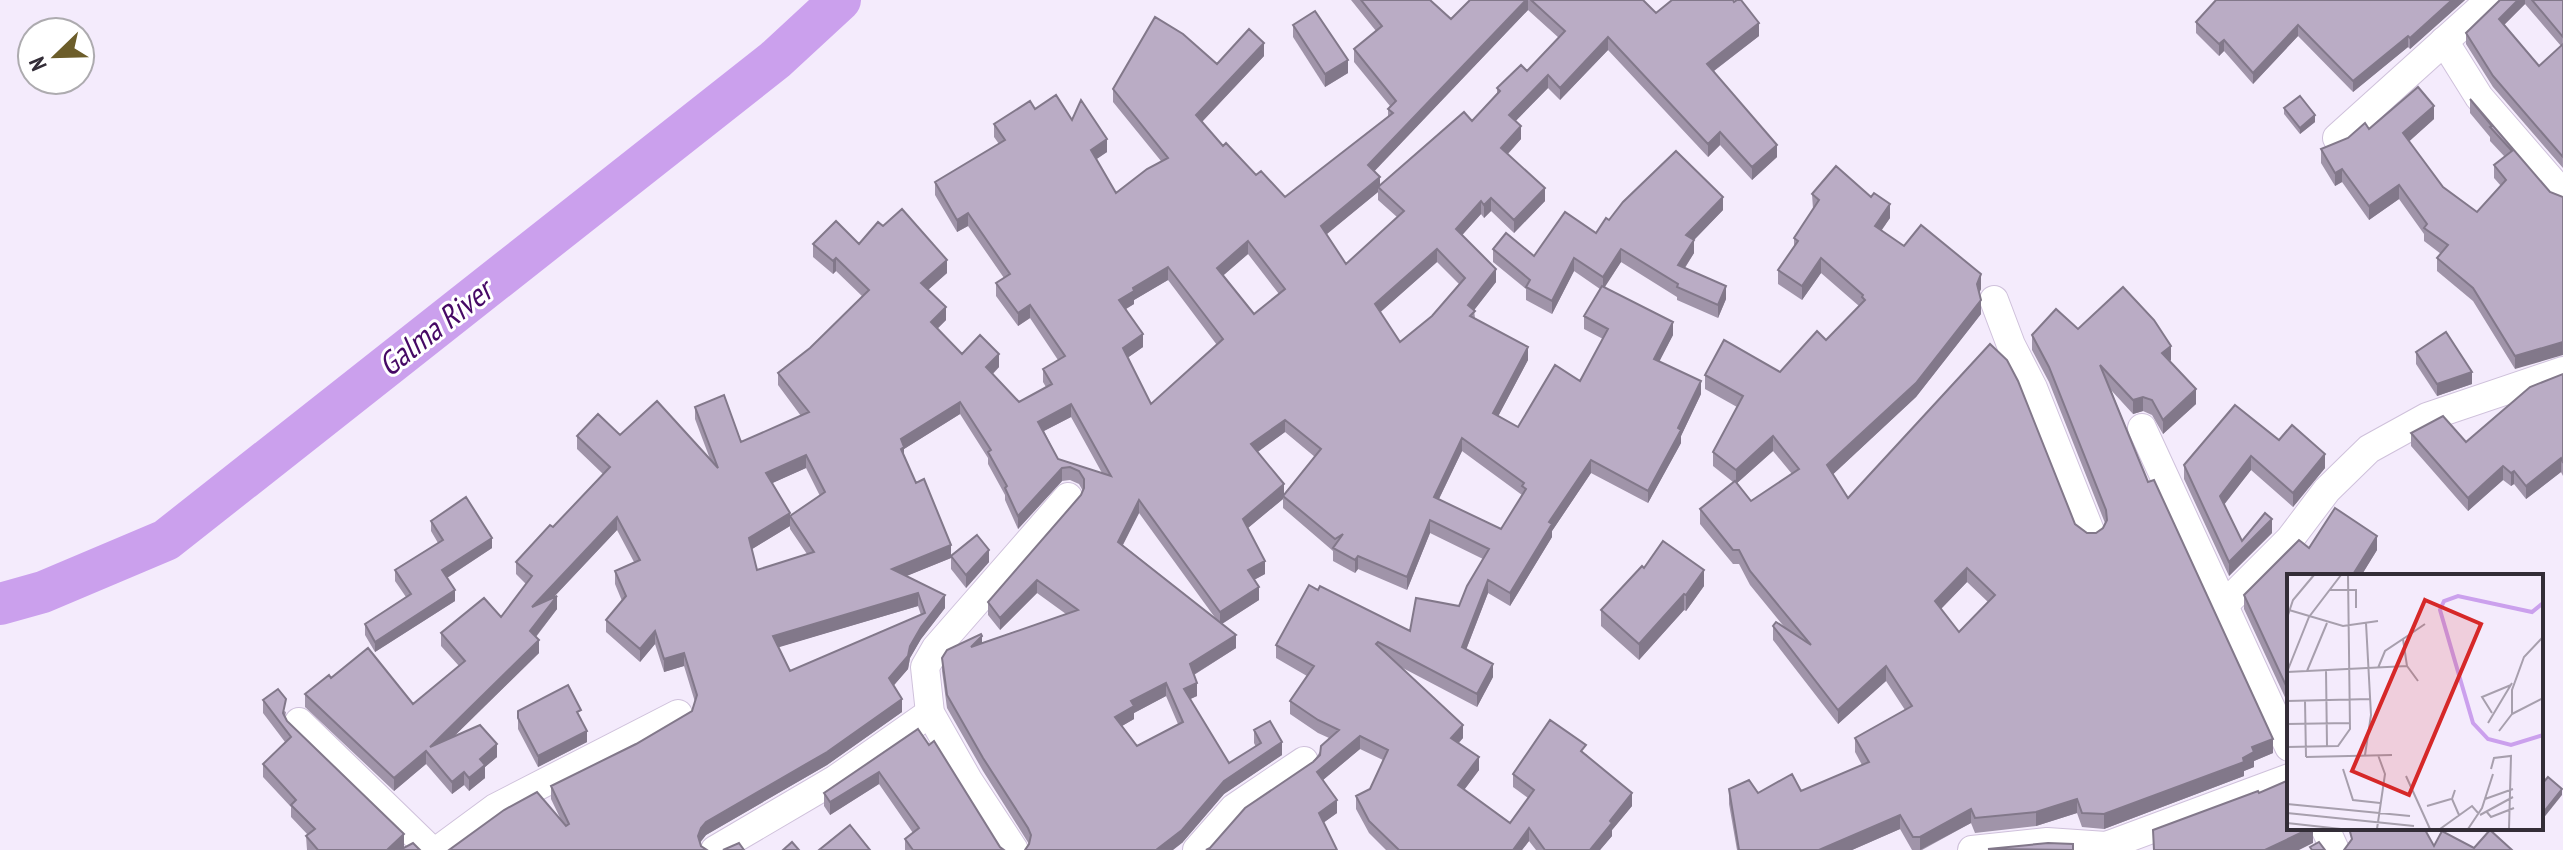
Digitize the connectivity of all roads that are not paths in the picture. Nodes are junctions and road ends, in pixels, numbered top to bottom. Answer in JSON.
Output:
{"nodes":[{"id":1,"x":2490,"y":0,"type":"edge"},
{"id":2,"x":2444,"y":41,"type":"junction"},
{"id":3,"x":2337,"y":138,"type":"dead end"},
{"id":4,"x":2563,"y":194,"type":"edge"},
{"id":5,"x":1994,"y":300,"type":"dead end"},
{"id":6,"x":2563,"y":371,"type":"edge"},
{"id":7,"x":2142,"y":428,"type":"dead end"},
{"id":8,"x":1068,"y":497,"type":"dead end"},
{"id":9,"x":2090,"y":531,"type":"edge"},
{"id":10,"x":2224,"y":605,"type":"junction"},
{"id":11,"x":930,"y":713,"type":"junction"},
{"id":12,"x":678,"y":714,"type":"dead end"},
{"id":13,"x":299,"y":722,"type":"dead end"},
{"id":14,"x":2287,"y":743,"type":"edge"},
{"id":15,"x":1304,"y":761,"type":"dead end"},
{"id":16,"x":2287,"y":779,"type":"edge"},
{"id":17,"x":2326,"y":830,"type":"edge"},
{"id":18,"x":431,"y":850,"type":"edge"},
{"id":19,"x":438,"y":850,"type":"edge"},
{"id":20,"x":715,"y":850,"type":"edge"},
{"id":21,"x":1014,"y":850,"type":"edge"},
{"id":22,"x":1197,"y":850,"type":"edge"},
{"id":23,"x":1972,"y":850,"type":"edge"},
{"id":24,"x":2335,"y":850,"type":"edge"}],
"edges":[{"from":1,"to":2,"type":"street"},
{"from":2,"to":3,"type":"street"},
{"from":2,"to":4,"type":"street"},
{"from":5,"to":9,"type":"street"},
{"from":6,"to":10,"type":"street"},
{"from":7,"to":10,"type":"street"},
{"from":8,"to":11,"type":"street"},
{"from":10,"to":14,"type":"street"},
{"from":11,"to":20,"type":"street"},
{"from":11,"to":21,"type":"street"},
{"from":12,"to":19,"type":"street"},
{"from":13,"to":18,"type":"street"},
{"from":15,"to":22,"type":"street"},
{"from":16,"to":23,"type":"street"},
{"from":17,"to":24,"type":"street"}]}
